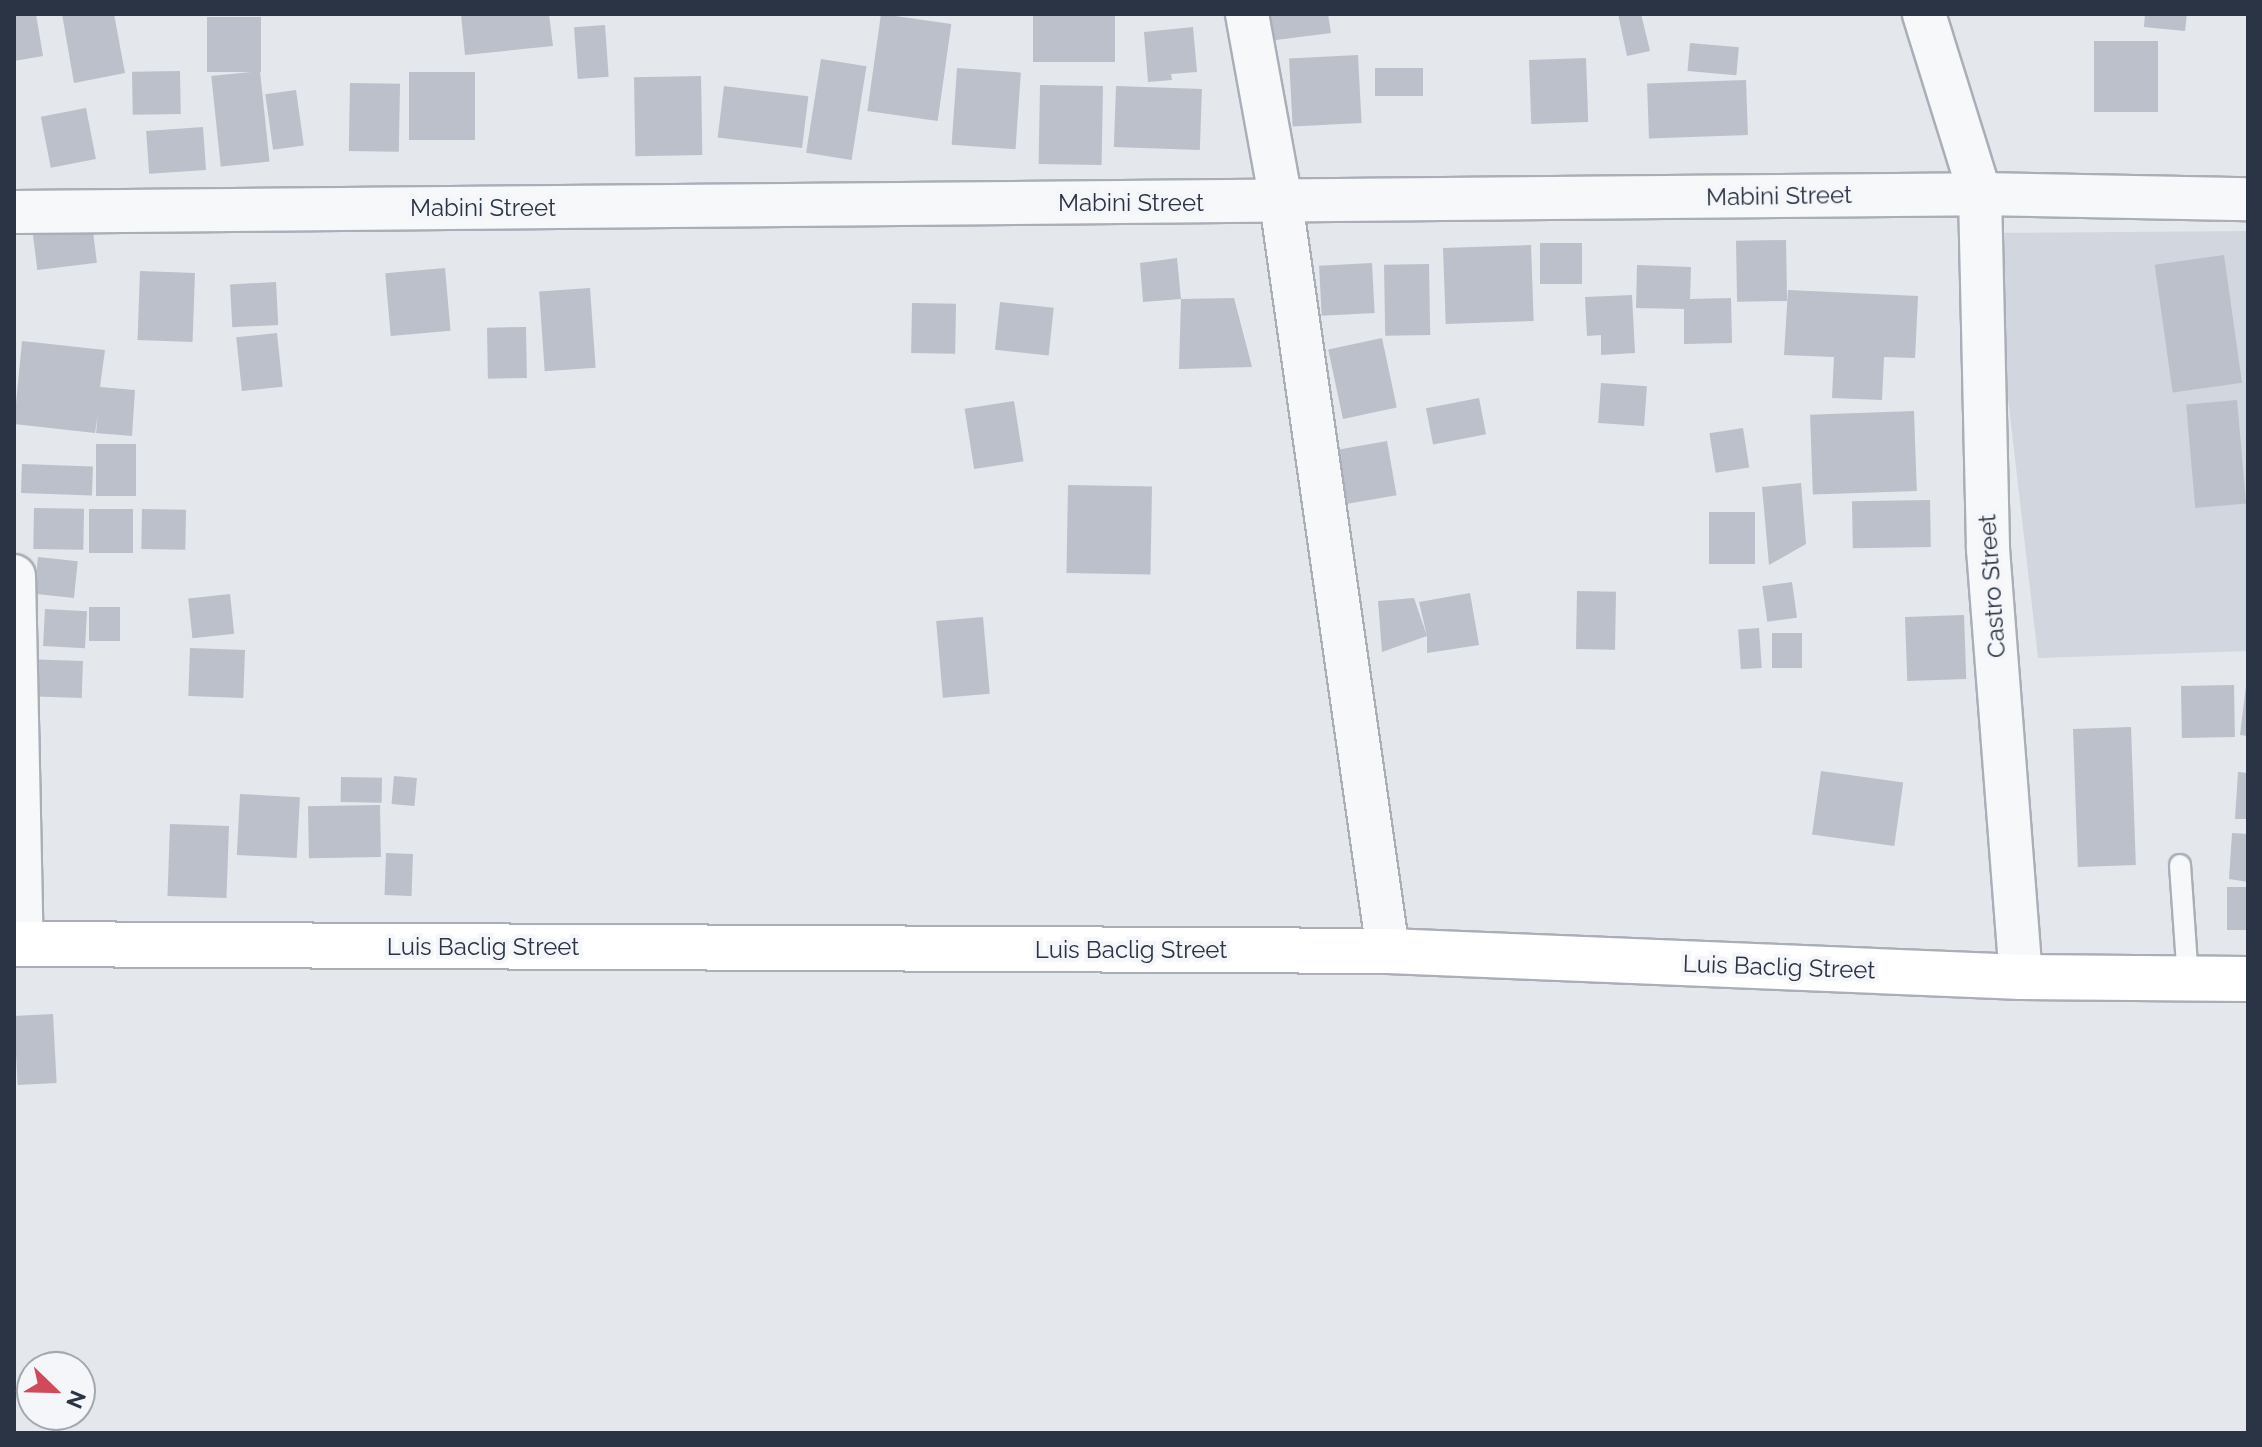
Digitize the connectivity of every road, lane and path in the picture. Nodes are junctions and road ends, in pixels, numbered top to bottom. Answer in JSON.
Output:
{"nodes":[{"id":1,"x":1247,"y":14,"type":"edge"},
{"id":2,"x":1924,"y":14,"type":"edge"},
{"id":3,"x":1980,"y":194,"type":"junction"},
{"id":4,"x":2248,"y":199,"type":"edge"},
{"id":5,"x":1281,"y":202,"type":"junction"},
{"id":6,"x":14,"y":212,"type":"edge"},
{"id":7,"x":14,"y":576,"type":"edge"},
{"id":8,"x":2180,"y":865,"type":"dead end"},
{"id":9,"x":18,"y":944,"type":"edge"},
{"id":10,"x":1388,"y":951,"type":"junction"},
{"id":11,"x":2021,"y":977,"type":"junction"},
{"id":12,"x":2188,"y":979,"type":"junction"},
{"id":13,"x":2248,"y":979,"type":"edge"}],
"edges":[{"from":1,"to":5,"type":"street"},
{"from":2,"to":3,"type":"street","name":"Castro Street"},
{"from":3,"to":4,"type":"street","name":"Mabini Street"},
{"from":3,"to":5,"type":"street","name":"Mabini Street"},
{"from":3,"to":11,"type":"street","name":"Castro Street"},
{"from":5,"to":6,"type":"street","name":"Mabini Street"},
{"from":5,"to":10,"type":"street"},
{"from":7,"to":9,"type":"street"},
{"from":8,"to":12,"type":"lane"},
{"from":9,"to":10,"type":"street","name":"Luis Baclig Street"},
{"from":10,"to":11,"type":"street","name":"Luis Baclig Street"},
{"from":11,"to":12,"type":"street","name":"Luis Baclig Street"},
{"from":12,"to":13,"type":"street","name":"Luis Baclig Street"}]}
